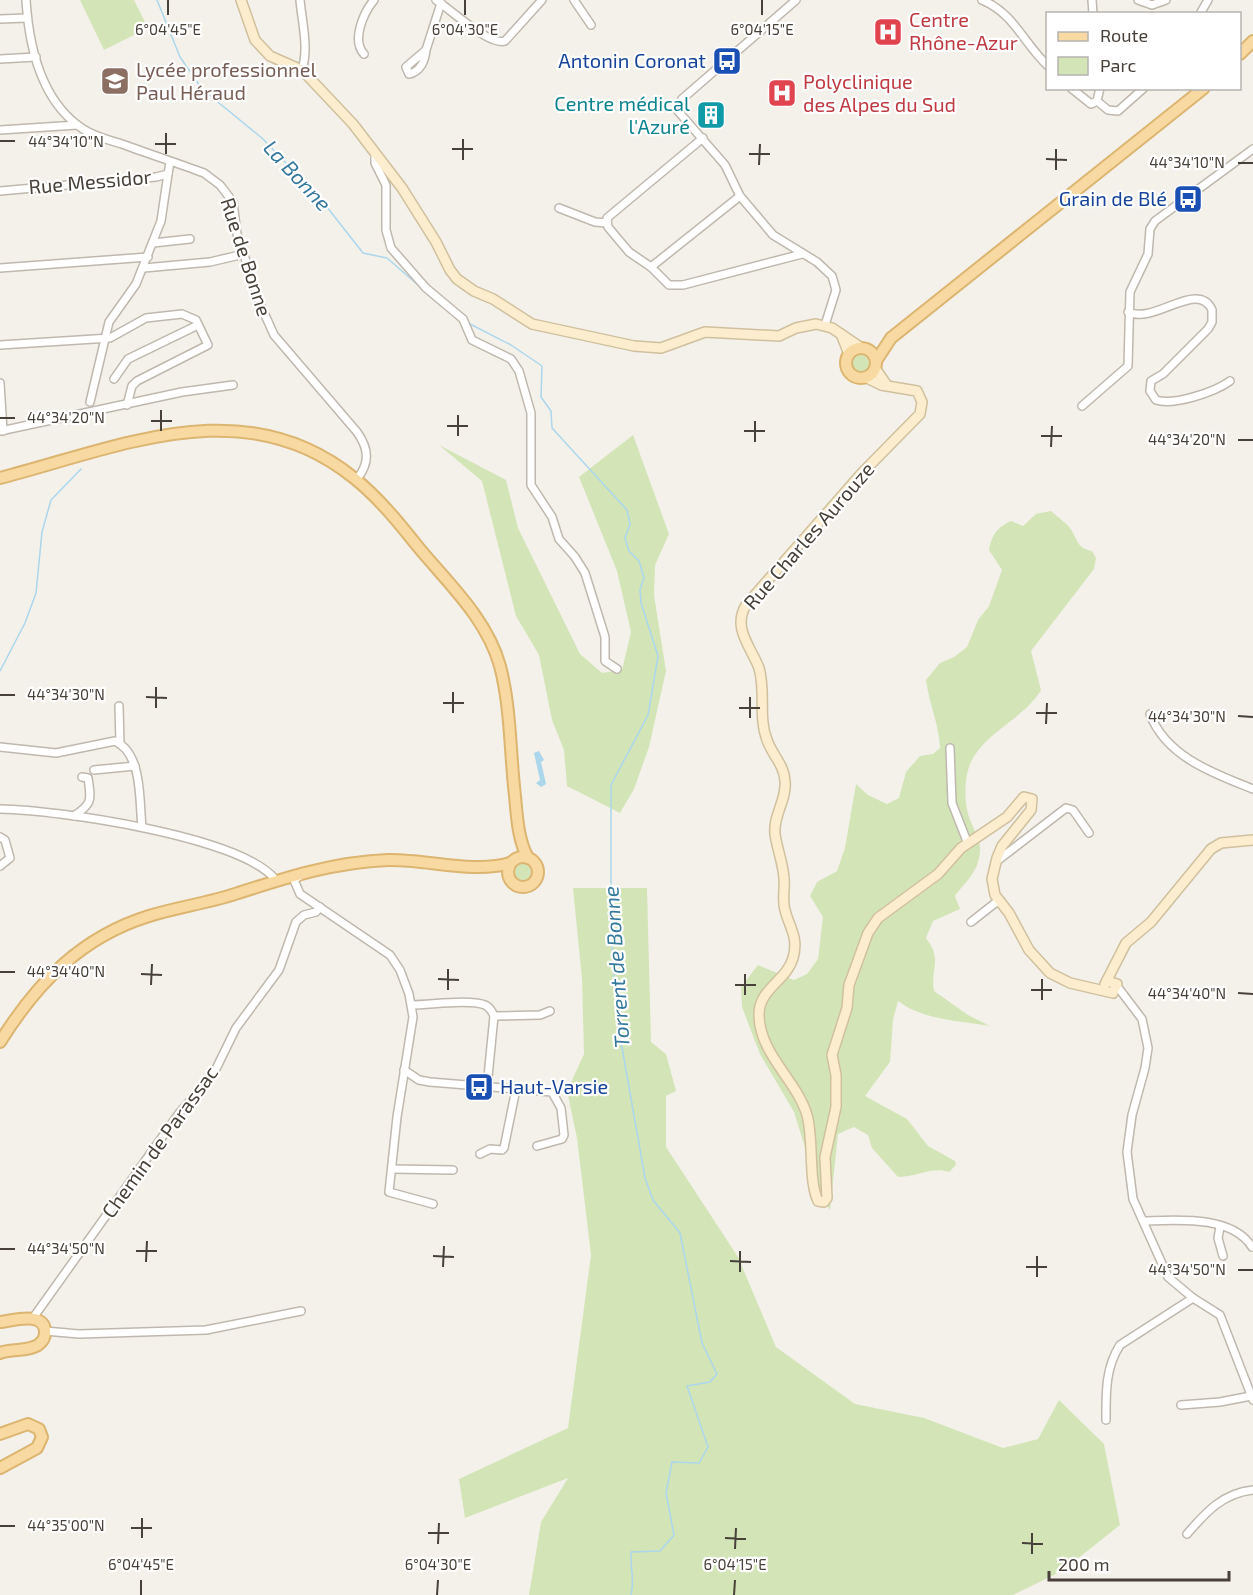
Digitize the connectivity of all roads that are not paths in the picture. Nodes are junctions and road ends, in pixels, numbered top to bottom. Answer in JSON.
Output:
{"nodes":[{"id":1,"x":26,"y":0,"type":"edge"},
{"id":2,"x":241,"y":0,"type":"edge"},
{"id":3,"x":300,"y":0,"type":"edge"},
{"id":4,"x":374,"y":0,"type":"edge"},
{"id":5,"x":542,"y":0,"type":"edge"},
{"id":6,"x":573,"y":0,"type":"edge"},
{"id":7,"x":796,"y":0,"type":"edge"},
{"id":8,"x":982,"y":0,"type":"edge"},
{"id":9,"x":1138,"y":0,"type":"edge"},
{"id":10,"x":1166,"y":0,"type":"edge"},
{"id":11,"x":439,"y":2,"type":"edge"},
{"id":12,"x":27,"y":18,"type":"junction"},
{"id":13,"x":0,"y":19,"type":"edge"},
{"id":14,"x":591,"y":25,"type":"dead end"},
{"id":15,"x":1253,"y":41,"type":"edge"},
{"id":16,"x":426,"y":51,"type":"dead end"},
{"id":17,"x":1241,"y":52,"type":"edge"},
{"id":18,"x":364,"y":54,"type":"dead end"},
{"id":19,"x":36,"y":57,"type":"junction"},
{"id":20,"x":0,"y":59,"type":"edge"},
{"id":21,"x":1046,"y":65,"type":"edge"},
{"id":22,"x":302,"y":70,"type":"junction"},
{"id":23,"x":1074,"y":90,"type":"edge"},
{"id":24,"x":1099,"y":90,"type":"edge"},
{"id":25,"x":1141,"y":90,"type":"edge"},
{"id":26,"x":1201,"y":90,"type":"edge"},
{"id":27,"x":1094,"y":103,"type":"junction"},
{"id":28,"x":77,"y":125,"type":"junction"},
{"id":29,"x":0,"y":130,"type":"edge"},
{"id":30,"x":703,"y":138,"type":"junction"},
{"id":31,"x":1253,"y":149,"type":"edge"},
{"id":32,"x":375,"y":154,"type":"junction"},
{"id":33,"x":170,"y":162,"type":"junction"},
{"id":34,"x":168,"y":174,"type":"junction"},
{"id":35,"x":0,"y":191,"type":"edge"},
{"id":36,"x":740,"y":196,"type":"junction"},
{"id":37,"x":559,"y":208,"type":"dead end"},
{"id":38,"x":607,"y":223,"type":"junction"},
{"id":39,"x":190,"y":239,"type":"dead end"},
{"id":40,"x":153,"y":243,"type":"junction"},
{"id":41,"x":244,"y":254,"type":"junction"},
{"id":42,"x":802,"y":254,"type":"junction"},
{"id":43,"x":148,"y":257,"type":"junction"},
{"id":44,"x":651,"y":267,"type":"junction"},
{"id":45,"x":0,"y":268,"type":"edge"},
{"id":46,"x":144,"y":268,"type":"junction"},
{"id":47,"x":1128,"y":312,"type":"junction"},
{"id":48,"x":198,"y":325,"type":"junction"},
{"id":49,"x":825,"y":325,"type":"junction"},
{"id":50,"x":840,"y":332,"type":"junction"},
{"id":51,"x":106,"y":338,"type":"junction"},
{"id":52,"x":891,"y":338,"type":"junction"},
{"id":53,"x":0,"y":345,"type":"edge"},
{"id":54,"x":863,"y":348,"type":"junction"},
{"id":55,"x":849,"y":354,"type":"junction"},
{"id":56,"x":875,"y":364,"type":"junction"},
{"id":57,"x":865,"y":376,"type":"junction"},
{"id":58,"x":114,"y":379,"type":"dead end"},
{"id":59,"x":1230,"y":381,"type":"dead end"},
{"id":60,"x":0,"y":384,"type":"edge"},
{"id":61,"x":233,"y":386,"type":"dead end"},
{"id":62,"x":891,"y":387,"type":"junction"},
{"id":63,"x":90,"y":402,"type":"dead end"},
{"id":64,"x":127,"y":405,"type":"junction"},
{"id":65,"x":1082,"y":406,"type":"dead end"},
{"id":66,"x":2,"y":431,"type":"edge"},
{"id":67,"x":353,"y":476,"type":"junction"},
{"id":68,"x":0,"y":478,"type":"edge"},
{"id":69,"x":617,"y":669,"type":"dead end"},
{"id":70,"x":119,"y":706,"type":"dead end"},
{"id":71,"x":1150,"y":714,"type":"dead end"},
{"id":72,"x":120,"y":744,"type":"junction"},
{"id":73,"x":0,"y":747,"type":"edge"},
{"id":74,"x":950,"y":748,"type":"dead end"},
{"id":75,"x":135,"y":766,"type":"junction"},
{"id":76,"x":94,"y":770,"type":"dead end"},
{"id":77,"x":82,"y":777,"type":"dead end"},
{"id":78,"x":1253,"y":789,"type":"edge"},
{"id":79,"x":0,"y":809,"type":"edge"},
{"id":80,"x":74,"y":816,"type":"junction"},
{"id":81,"x":518,"y":825,"type":"junction"},
{"id":82,"x":142,"y":827,"type":"junction"},
{"id":83,"x":1089,"y":833,"type":"dead end"},
{"id":84,"x":0,"y":837,"type":"edge"},
{"id":85,"x":1253,"y":840,"type":"edge"},
{"id":86,"x":968,"y":844,"type":"junction"},
{"id":87,"x":528,"y":858,"type":"junction"},
{"id":88,"x":512,"y":861,"type":"junction"},
{"id":89,"x":997,"y":861,"type":"junction"},
{"id":90,"x":367,"y":862,"type":"junction"},
{"id":91,"x":0,"y":866,"type":"edge"},
{"id":92,"x":478,"y":866,"type":"junction"},
{"id":93,"x":320,"y":868,"type":"junction"},
{"id":94,"x":508,"y":877,"type":"junction"},
{"id":95,"x":276,"y":879,"type":"junction"},
{"id":96,"x":294,"y":882,"type":"junction"},
{"id":97,"x":237,"y":893,"type":"junction"},
{"id":98,"x":999,"y":900,"type":"junction"},
{"id":99,"x":320,"y":907,"type":"junction"},
{"id":100,"x":971,"y":922,"type":"dead end"},
{"id":101,"x":1111,"y":986,"type":"junction"},
{"id":102,"x":412,"y":1005,"type":"junction"},
{"id":103,"x":550,"y":1011,"type":"dead end"},
{"id":104,"x":494,"y":1016,"type":"junction"},
{"id":105,"x":0,"y":1042,"type":"edge"},
{"id":106,"x":404,"y":1070,"type":"junction"},
{"id":107,"x":487,"y":1087,"type":"junction"},
{"id":108,"x":516,"y":1089,"type":"junction"},
{"id":109,"x":537,"y":1146,"type":"dead end"},
{"id":110,"x":480,"y":1154,"type":"dead end"},
{"id":111,"x":392,"y":1169,"type":"junction"},
{"id":112,"x":453,"y":1170,"type":"dead end"},
{"id":113,"x":433,"y":1204,"type":"dead end"},
{"id":114,"x":1144,"y":1221,"type":"junction"},
{"id":115,"x":1220,"y":1227,"type":"junction"},
{"id":116,"x":1252,"y":1247,"type":"edge"},
{"id":117,"x":1223,"y":1256,"type":"dead end"},
{"id":118,"x":1193,"y":1298,"type":"junction"},
{"id":119,"x":301,"y":1311,"type":"dead end"},
{"id":120,"x":33,"y":1318,"type":"junction"},
{"id":121,"x":0,"y":1322,"type":"edge"},
{"id":122,"x":45,"y":1331,"type":"junction"},
{"id":123,"x":0,"y":1353,"type":"edge"},
{"id":124,"x":1252,"y":1398,"type":"edge"},
{"id":125,"x":1181,"y":1405,"type":"dead end"},
{"id":126,"x":1106,"y":1420,"type":"dead end"},
{"id":127,"x":0,"y":1434,"type":"edge"},
{"id":128,"x":0,"y":1468,"type":"edge"},
{"id":129,"x":1253,"y":1490,"type":"edge"},
{"id":130,"x":1186,"y":1534,"type":"dead end"}],
"edges":[{"from":1,"to":12,"type":"street","name":"Rue de Bonne"},
{"from":2,"to":22,"type":"street"},
{"from":3,"to":22,"type":"street"},
{"from":4,"to":18,"type":"street"},
{"from":5,"to":11,"type":"street"},
{"from":6,"to":14,"type":"street"},
{"from":7,"to":30,"type":"street"},
{"from":8,"to":21,"type":"street"},
{"from":9,"to":10,"type":"street"},
{"from":11,"to":16,"type":"street"},
{"from":12,"to":13,"type":"street"},
{"from":12,"to":19,"type":"street","name":"Rue de Bonne"},
{"from":15,"to":17,"type":"main road"},
{"from":19,"to":20,"type":"street"},
{"from":19,"to":28,"type":"street","name":"Rue de Bonne"},
{"from":22,"to":32,"type":"street"},
{"from":23,"to":27,"type":"street"},
{"from":24,"to":27,"type":"street"},
{"from":25,"to":27,"type":"street"},
{"from":26,"to":52,"type":"main road"},
{"from":28,"to":29,"type":"street"},
{"from":28,"to":33,"type":"street","name":"Rue de Bonne"},
{"from":30,"to":36,"type":"street"},
{"from":30,"to":38,"type":"street"},
{"from":31,"to":47,"type":"street"},
{"from":32,"to":49,"type":"street"},
{"from":32,"to":69,"type":"street"},
{"from":33,"to":34,"type":"street","name":"Rue Messidor"},
{"from":33,"to":41,"type":"street","name":"Rue de Bonne"},
{"from":34,"to":35,"type":"street","name":"Rue Messidor"},
{"from":34,"to":40,"type":"street"},
{"from":36,"to":42,"type":"street"},
{"from":36,"to":44,"type":"street"},
{"from":37,"to":38,"type":"street"},
{"from":38,"to":44,"type":"street"},
{"from":39,"to":40,"type":"street"},
{"from":40,"to":43,"type":"street"},
{"from":41,"to":46,"type":"street"},
{"from":41,"to":67,"type":"street","name":"Rue de Bonne"},
{"from":42,"to":44,"type":"street"},
{"from":42,"to":49,"type":"street"},
{"from":43,"to":45,"type":"street"},
{"from":43,"to":46,"type":"street"},
{"from":46,"to":51,"type":"street"},
{"from":47,"to":59,"type":"street"},
{"from":47,"to":65,"type":"street"},
{"from":48,"to":51,"type":"street"},
{"from":48,"to":58,"type":"street"},
{"from":48,"to":64,"type":"street"},
{"from":49,"to":50,"type":"street"},
{"from":50,"to":54,"type":"street"},
{"from":50,"to":55,"type":"street"},
{"from":51,"to":53,"type":"street"},
{"from":51,"to":63,"type":"street"},
{"from":52,"to":54,"type":"main road"},
{"from":52,"to":56,"type":"main road"},
{"from":54,"to":55,"type":"main road"},
{"from":54,"to":56,"type":"main road"},
{"from":55,"to":57,"type":"main road"},
{"from":56,"to":57,"type":"main road"},
{"from":56,"to":62,"type":"street"},
{"from":57,"to":62,"type":"street","name":"Rue Charles Aurouze"},
{"from":60,"to":66,"type":"street"},
{"from":61,"to":64,"type":"street"},
{"from":62,"to":86,"type":"street","name":"Rue Charles Aurouze"},
{"from":64,"to":66,"type":"street"},
{"from":67,"to":68,"type":"main road"},
{"from":67,"to":81,"type":"main road"},
{"from":70,"to":72,"type":"street"},
{"from":71,"to":78,"type":"street"},
{"from":72,"to":73,"type":"street"},
{"from":72,"to":75,"type":"street"},
{"from":74,"to":86,"type":"street"},
{"from":75,"to":76,"type":"street"},
{"from":75,"to":82,"type":"street"},
{"from":77,"to":80,"type":"street"},
{"from":79,"to":80,"type":"street"},
{"from":80,"to":82,"type":"street"},
{"from":81,"to":87,"type":"main road"},
{"from":81,"to":88,"type":"main road"},
{"from":82,"to":95,"type":"street"},
{"from":83,"to":89,"type":"street"},
{"from":84,"to":91,"type":"street"},
{"from":85,"to":101,"type":"street"},
{"from":86,"to":89,"type":"street","name":"Rue Charles Aurouze"},
{"from":87,"to":88,"type":"main road"},
{"from":87,"to":94,"type":"main road"},
{"from":88,"to":92,"type":"main road"},
{"from":88,"to":94,"type":"main road"},
{"from":89,"to":98,"type":"street","name":"Rue Charles Aurouze"},
{"from":90,"to":92,"type":"main road"},
{"from":90,"to":93,"type":"main road"},
{"from":90,"to":96,"type":"main road"},
{"from":92,"to":94,"type":"main road"},
{"from":93,"to":95,"type":"main road"},
{"from":93,"to":96,"type":"street"},
{"from":95,"to":97,"type":"main road"},
{"from":96,"to":97,"type":"main road"},
{"from":96,"to":99,"type":"street"},
{"from":97,"to":105,"type":"main road"},
{"from":98,"to":100,"type":"street"},
{"from":98,"to":101,"type":"street","name":"Rue Charles Aurouze"},
{"from":99,"to":102,"type":"street"},
{"from":99,"to":120,"type":"street","name":"Chemin de Parassac"},
{"from":101,"to":114,"type":"street"},
{"from":102,"to":104,"type":"street"},
{"from":102,"to":106,"type":"street"},
{"from":103,"to":104,"type":"street"},
{"from":104,"to":107,"type":"street"},
{"from":106,"to":107,"type":"street"},
{"from":106,"to":111,"type":"street"},
{"from":107,"to":108,"type":"street"},
{"from":108,"to":109,"type":"street"},
{"from":108,"to":110,"type":"street"},
{"from":111,"to":112,"type":"street"},
{"from":111,"to":113,"type":"street"},
{"from":114,"to":115,"type":"street"},
{"from":114,"to":118,"type":"street"},
{"from":115,"to":116,"type":"street"},
{"from":115,"to":117,"type":"street"},
{"from":118,"to":124,"type":"street"},
{"from":118,"to":126,"type":"street"},
{"from":119,"to":122,"type":"street"},
{"from":120,"to":121,"type":"main road"},
{"from":120,"to":122,"type":"main road"},
{"from":122,"to":123,"type":"main road"},
{"from":124,"to":125,"type":"street"},
{"from":127,"to":128,"type":"main road"},
{"from":129,"to":130,"type":"street"}]}
